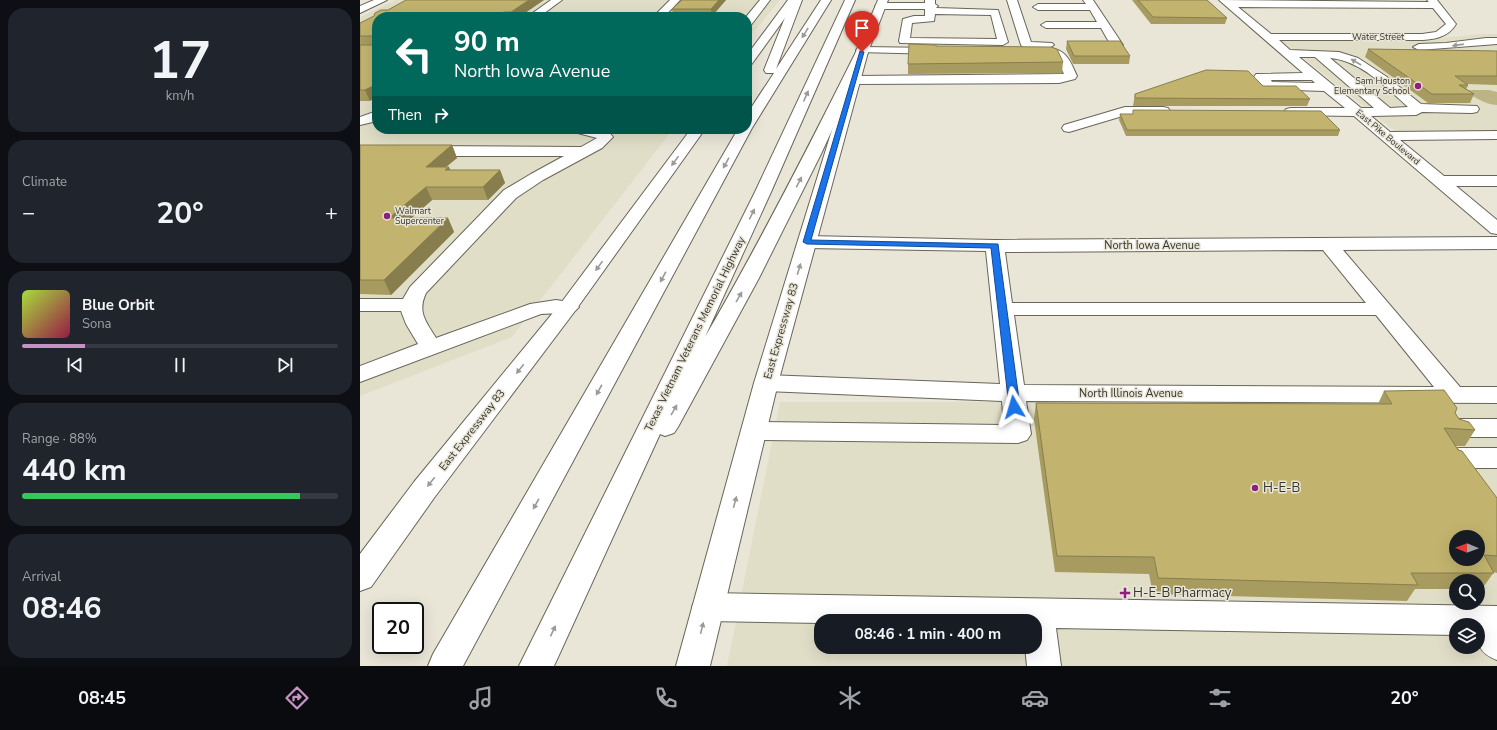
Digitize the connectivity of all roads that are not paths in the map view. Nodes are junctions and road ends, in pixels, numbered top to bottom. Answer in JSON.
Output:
{"nodes":[{"id":1,"x":382,"y":0,"type":"edge"},
{"id":2,"x":557,"y":0,"type":"edge"},
{"id":3,"x":675,"y":0,"type":"edge"},
{"id":4,"x":765,"y":0,"type":"edge"},
{"id":5,"x":793,"y":0,"type":"edge"},
{"id":6,"x":797,"y":0,"type":"edge"},
{"id":7,"x":826,"y":0,"type":"edge"},
{"id":8,"x":850,"y":0,"type":"edge"},
{"id":9,"x":1226,"y":2,"type":"edge"},
{"id":10,"x":1434,"y":2,"type":"edge"},
{"id":11,"x":882,"y":3,"type":"edge"},
{"id":12,"x":1008,"y":3,"type":"edge"},
{"id":13,"x":1037,"y":4,"type":"edge"},
{"id":14,"x":1090,"y":4,"type":"edge"},
{"id":15,"x":930,"y":8,"type":"edge"},
{"id":16,"x":360,"y":10,"type":"edge"},
{"id":17,"x":539,"y":12,"type":"edge"},
{"id":18,"x":663,"y":12,"type":"edge"},
{"id":19,"x":752,"y":17,"type":"edge"},
{"id":20,"x":999,"y":25,"type":"junction"},
{"id":21,"x":1020,"y":25,"type":"junction"},
{"id":22,"x":1046,"y":25,"type":"junction"},
{"id":23,"x":1104,"y":25,"type":"junction"},
{"id":24,"x":1268,"y":37,"type":"junction"},
{"id":25,"x":1353,"y":37,"type":"junction"},
{"id":26,"x":1497,"y":41,"type":"edge"},
{"id":27,"x":1086,"y":45,"type":"edge"},
{"id":28,"x":862,"y":51,"type":"junction"},
{"id":29,"x":896,"y":51,"type":"junction"},
{"id":30,"x":1288,"y":54,"type":"junction"},
{"id":31,"x":1318,"y":54,"type":"junction"},
{"id":32,"x":1413,"y":54,"type":"edge"},
{"id":33,"x":752,"y":55,"type":"edge"},
{"id":34,"x":1466,"y":55,"type":"edge"},
{"id":35,"x":1315,"y":76,"type":"junction"},
{"id":36,"x":854,"y":80,"type":"junction"},
{"id":37,"x":890,"y":80,"type":"junction"},
{"id":38,"x":1328,"y":87,"type":"junction"},
{"id":39,"x":1417,"y":108,"type":"junction"},
{"id":40,"x":1472,"y":109,"type":"edge"},
{"id":41,"x":1179,"y":111,"type":"edge"},
{"id":42,"x":1280,"y":112,"type":"edge"},
{"id":43,"x":1359,"y":112,"type":"junction"},
{"id":44,"x":1387,"y":112,"type":"junction"},
{"id":45,"x":752,"y":113,"type":"edge"},
{"id":46,"x":752,"y":117,"type":"edge"},
{"id":47,"x":372,"y":118,"type":"edge"},
{"id":48,"x":360,"y":120,"type":"edge"},
{"id":49,"x":1069,"y":128,"type":"dead end"},
{"id":50,"x":604,"y":134,"type":"edge"},
{"id":51,"x":694,"y":134,"type":"edge"},
{"id":52,"x":742,"y":134,"type":"edge"},
{"id":53,"x":1497,"y":135,"type":"edge"},
{"id":54,"x":1387,"y":136,"type":"junction"},
{"id":55,"x":414,"y":151,"type":"edge"},
{"id":56,"x":585,"y":152,"type":"junction"},
{"id":57,"x":1442,"y":181,"type":"junction"},
{"id":58,"x":1497,"y":181,"type":"edge"},
{"id":59,"x":1497,"y":229,"type":"edge"},
{"id":60,"x":807,"y":242,"type":"junction"},
{"id":61,"x":1497,"y":243,"type":"edge"},
{"id":62,"x":1328,"y":244,"type":"junction"},
{"id":63,"x":995,"y":246,"type":"junction"},
{"id":64,"x":360,"y":305,"type":"edge"},
{"id":65,"x":412,"y":305,"type":"junction"},
{"id":66,"x":568,"y":307,"type":"junction"},
{"id":67,"x":1003,"y":309,"type":"junction"},
{"id":68,"x":1382,"y":309,"type":"junction"},
{"id":69,"x":431,"y":348,"type":"junction"},
{"id":70,"x":360,"y":374,"type":"edge"},
{"id":71,"x":766,"y":383,"type":"junction"},
{"id":72,"x":1013,"y":393,"type":"junction"},
{"id":73,"x":1453,"y":394,"type":"junction"},
{"id":74,"x":1497,"y":395,"type":"edge"},
{"id":75,"x":1460,"y":428,"type":"edge"},
{"id":76,"x":1497,"y":428,"type":"edge"},
{"id":77,"x":754,"y":431,"type":"junction"},
{"id":78,"x":1459,"y":458,"type":"edge"},
{"id":79,"x":1497,"y":458,"type":"edge"},
{"id":80,"x":360,"y":578,"type":"edge"},
{"id":81,"x":572,"y":590,"type":"junction"},
{"id":82,"x":708,"y":607,"type":"junction"},
{"id":83,"x":1038,"y":613,"type":"junction"},
{"id":84,"x":1492,"y":629,"type":"edge"},
{"id":85,"x":445,"y":666,"type":"edge"},
{"id":86,"x":536,"y":666,"type":"edge"},
{"id":87,"x":693,"y":666,"type":"edge"},
{"id":88,"x":1044,"y":666,"type":"edge"}],
"edges":[{"from":1,"to":16,"type":"main road"},
{"from":2,"to":17,"type":"main road"},
{"from":3,"to":18,"type":"main road"},
{"from":4,"to":19,"type":"main road"},
{"from":5,"to":33,"type":"main road"},
{"from":6,"to":45,"type":"main road"},
{"from":7,"to":46,"type":"main road","one_way":true},
{"from":81,"to":8,"type":"main road","name":"Texas Vietnam Veterans Memorial Highway","one_way":true},
{"from":9,"to":10,"type":"main road"},
{"from":9,"to":24,"type":"main road","name":"East Pike Boulevard"},
{"from":10,"to":25,"type":"main road","name":"Water Street"},
{"from":11,"to":15,"type":"main road"},
{"from":11,"to":28,"type":"main road","name":"East Expressway 83"},
{"from":12,"to":15,"type":"main road"},
{"from":12,"to":15,"type":"main road"},
{"from":12,"to":21,"type":"main road"},
{"from":13,"to":14,"type":"main road"},
{"from":13,"to":22,"type":"main road"},
{"from":14,"to":23,"type":"main road"},
{"from":15,"to":20,"type":"main road"},
{"from":15,"to":20,"type":"main road"},
{"from":20,"to":21,"type":"main road"},
{"from":21,"to":22,"type":"main road"},
{"from":22,"to":23,"type":"main road"},
{"from":23,"to":27,"type":"main road"},
{"from":24,"to":25,"type":"main road","name":"Water Street"},
{"from":24,"to":30,"type":"main road","name":"East Pike Boulevard"},
{"from":26,"to":25,"type":"main road","one_way":true},
{"from":28,"to":29,"type":"main road"},
{"from":28,"to":36,"type":"main road","name":"East Expressway 83"},
{"from":81,"to":28,"type":"main road","one_way":true},
{"from":29,"to":37,"type":"main road"},
{"from":29,"to":37,"type":"main road"},
{"from":30,"to":31,"type":"main road"},
{"from":30,"to":35,"type":"main road","name":"East Pike Boulevard"},
{"from":39,"to":31,"type":"main road","one_way":true},
{"from":31,"to":44,"type":"main road"},
{"from":32,"to":34,"type":"main road"},
{"from":35,"to":38,"type":"main road","name":"East Pike Boulevard"},
{"from":35,"to":38,"type":"main road"},
{"from":36,"to":37,"type":"main road"},
{"from":36,"to":60,"type":"main road","name":"East Expressway 83"},
{"from":38,"to":43,"type":"main road","name":"East Pike Boulevard"},
{"from":39,"to":40,"type":"main road"},
{"from":39,"to":44,"type":"main road"},
{"from":41,"to":49,"type":"main road"},
{"from":42,"to":43,"type":"main road"},
{"from":43,"to":44,"type":"main road"},
{"from":43,"to":54,"type":"main road","name":"East Pike Boulevard"},
{"from":47,"to":48,"type":"main road"},
{"from":50,"to":56,"type":"main road"},
{"from":51,"to":66,"type":"main road","name":"East Expressway 83","one_way":true},
{"from":52,"to":85,"type":"main road","one_way":true},
{"from":53,"to":54,"type":"main road"},
{"from":54,"to":57,"type":"main road","name":"East Pike Boulevard"},
{"from":55,"to":56,"type":"main road"},
{"from":56,"to":65,"type":"main road"},
{"from":57,"to":58,"type":"main road"},
{"from":57,"to":59,"type":"main road","name":"East Pike Boulevard"},
{"from":60,"to":63,"type":"main road","name":"North Iowa Avenue"},
{"from":71,"to":60,"type":"main road","name":"East Expressway 83","one_way":true},
{"from":61,"to":62,"type":"main road","name":"North Iowa Avenue"},
{"from":62,"to":63,"type":"main road","name":"North Iowa Avenue"},
{"from":62,"to":68,"type":"main road"},
{"from":63,"to":67,"type":"main road"},
{"from":64,"to":65,"type":"main road"},
{"from":65,"to":69,"type":"main road"},
{"from":66,"to":69,"type":"main road"},
{"from":66,"to":80,"type":"main road","name":"East Expressway 83","one_way":true},
{"from":67,"to":68,"type":"main road"},
{"from":67,"to":72,"type":"main road"},
{"from":68,"to":73,"type":"main road"},
{"from":69,"to":70,"type":"main road"},
{"from":71,"to":72,"type":"main road","name":"North Illinois Avenue"},
{"from":71,"to":77,"type":"main road","name":"East Expressway 83"},
{"from":72,"to":73,"type":"main road","name":"North Illinois Avenue"},
{"from":72,"to":77,"type":"main road"},
{"from":73,"to":74,"type":"main road","name":"North Illinois Avenue"},
{"from":75,"to":76,"type":"main road"},
{"from":82,"to":77,"type":"main road","name":"East Expressway 83","one_way":true},
{"from":78,"to":79,"type":"main road"},
{"from":86,"to":81,"type":"main road","name":"Texas Vietnam Veterans Memorial Highway","one_way":true},
{"from":82,"to":83,"type":"main road"},
{"from":87,"to":82,"type":"main road","name":"East Expressway 83","one_way":true},
{"from":83,"to":84,"type":"main road"},
{"from":83,"to":88,"type":"main road"}]}
